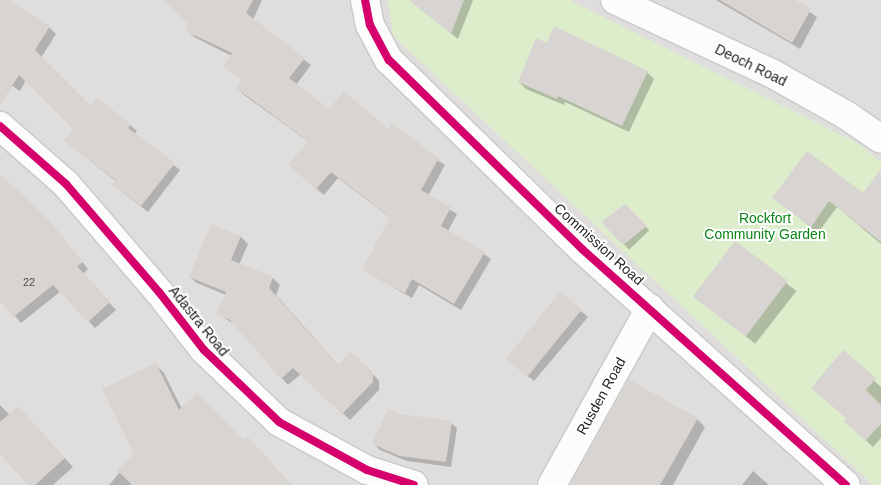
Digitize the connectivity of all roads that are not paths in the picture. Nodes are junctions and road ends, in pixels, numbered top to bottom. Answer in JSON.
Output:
{"nodes":[{"id":1,"x":365,"y":0,"type":"edge"},
{"id":2,"x":615,"y":0,"type":"edge"},
{"id":3,"x":0,"y":126,"type":"edge"},
{"id":4,"x":881,"y":139,"type":"edge"},
{"id":5,"x":650,"y":308,"type":"junction"},
{"id":6,"x":414,"y":485,"type":"edge"},
{"id":7,"x":552,"y":485,"type":"edge"},
{"id":8,"x":846,"y":485,"type":"edge"}],
"edges":[{"from":1,"to":5,"type":"street","name":"Commission Road"},
{"from":2,"to":4,"type":"street","name":"Deoch Road"},
{"from":3,"to":6,"type":"street","name":"Adastra Road"},
{"from":5,"to":7,"type":"street","name":"Rusden Road"},
{"from":5,"to":8,"type":"street","name":"Commission Road"}]}
